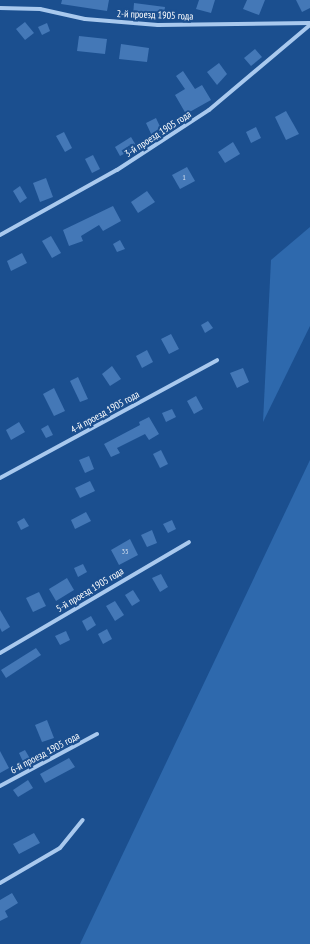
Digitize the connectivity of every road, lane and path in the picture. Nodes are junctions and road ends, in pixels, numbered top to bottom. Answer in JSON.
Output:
{"nodes":[{"id":1,"x":0,"y":8,"type":"edge"},
{"id":2,"x":310,"y":24,"type":"edge"},
{"id":3,"x":0,"y":235,"type":"edge"},
{"id":4,"x":217,"y":360,"type":"dead end"},
{"id":5,"x":0,"y":478,"type":"edge"},
{"id":6,"x":189,"y":542,"type":"dead end"},
{"id":7,"x":0,"y":653,"type":"edge"},
{"id":8,"x":97,"y":734,"type":"dead end"},
{"id":9,"x":0,"y":786,"type":"edge"},
{"id":10,"x":83,"y":820,"type":"dead end"},
{"id":11,"x":0,"y":883,"type":"edge"}],
"edges":[{"from":1,"to":2,"type":"street","name":"2-й проезд 1905 года"},
{"from":2,"to":3,"type":"street","name":"3-й проезд 1905 года"},
{"from":4,"to":5,"type":"street","name":"4-й проезд 1905 года"},
{"from":6,"to":7,"type":"street","name":"5-й проезд 1905 года"},
{"from":8,"to":9,"type":"street","name":"6-й проезд 1905 года"},
{"from":10,"to":11,"type":"street"}]}
